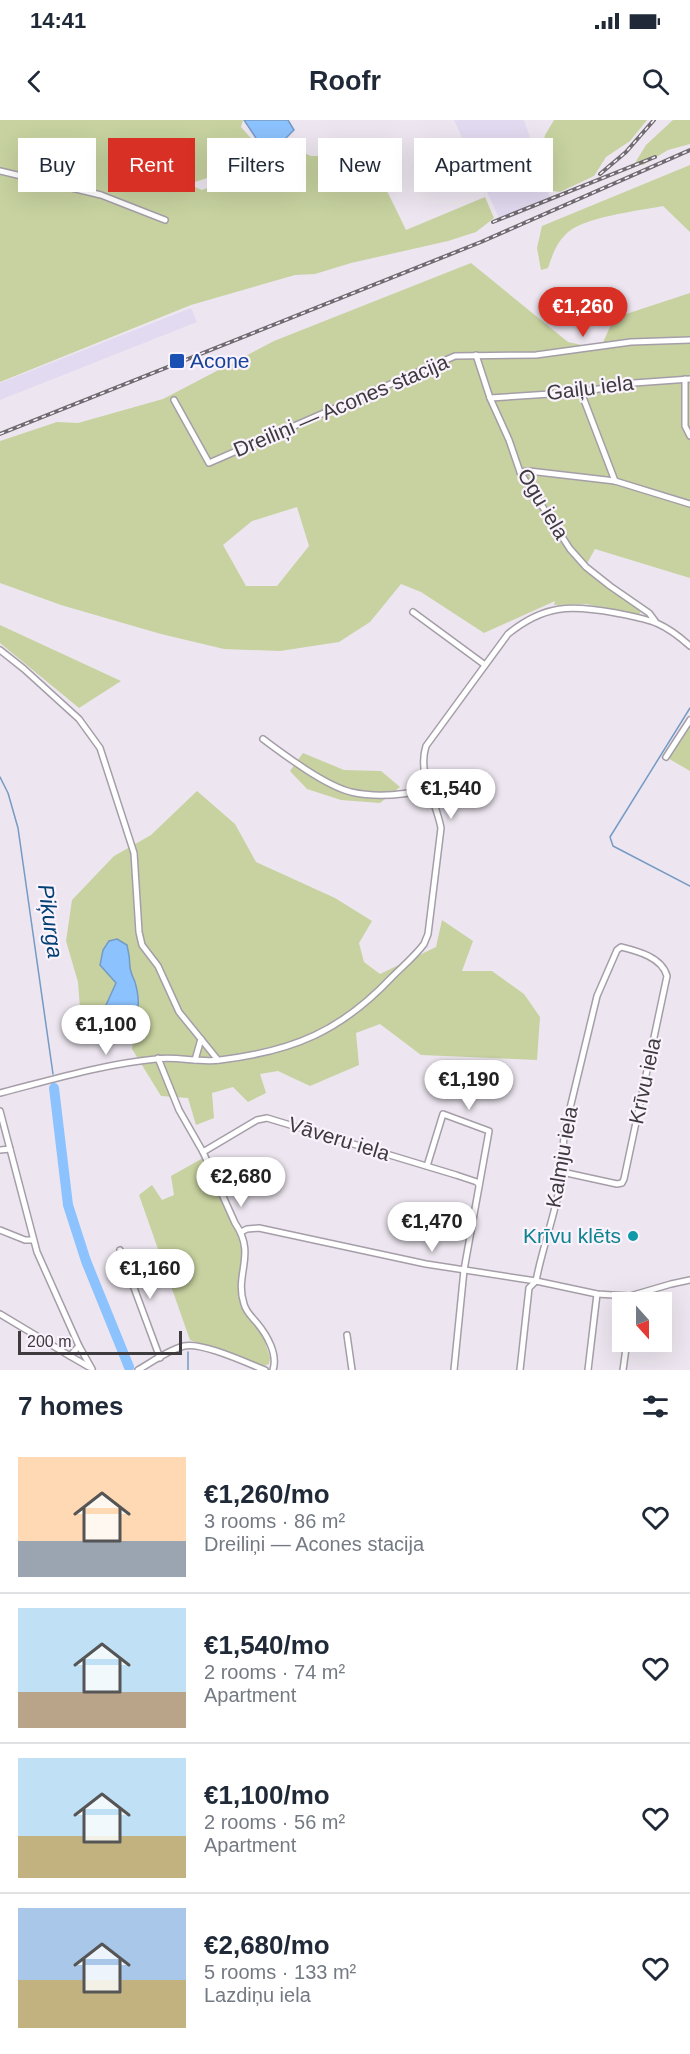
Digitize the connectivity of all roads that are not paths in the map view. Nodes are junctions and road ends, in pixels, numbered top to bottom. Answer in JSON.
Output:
{"nodes":[{"id":1,"x":0,"y":171,"type":"edge"},
{"id":2,"x":165,"y":220,"type":"dead end"},
{"id":3,"x":690,"y":340,"type":"edge"},
{"id":4,"x":476,"y":355,"type":"junction"},
{"id":5,"x":688,"y":379,"type":"edge"},
{"id":6,"x":580,"y":392,"type":"junction"},
{"id":7,"x":490,"y":398,"type":"junction"},
{"id":8,"x":174,"y":400,"type":"dead end"},
{"id":9,"x":690,"y":436,"type":"edge"},
{"id":10,"x":520,"y":472,"type":"junction"},
{"id":11,"x":615,"y":481,"type":"junction"},
{"id":12,"x":690,"y":504,"type":"edge"},
{"id":13,"x":413,"y":612,"type":"dead end"},
{"id":14,"x":655,"y":621,"type":"junction"},
{"id":15,"x":690,"y":646,"type":"edge"},
{"id":16,"x":0,"y":650,"type":"edge"},
{"id":17,"x":485,"y":665,"type":"junction"},
{"id":18,"x":690,"y":720,"type":"edge"},
{"id":19,"x":263,"y":739,"type":"dead end"},
{"id":20,"x":666,"y":757,"type":"dead end"},
{"id":21,"x":429,"y":789,"type":"junction"},
{"id":22,"x":621,"y":947,"type":"joint"},
{"id":23,"x":201,"y":1040,"type":"junction"},
{"id":24,"x":158,"y":1058,"type":"junction"},
{"id":25,"x":195,"y":1060,"type":"junction"},
{"id":26,"x":218,"y":1060,"type":"junction"},
{"id":27,"x":0,"y":1093,"type":"edge"},
{"id":28,"x":0,"y":1111,"type":"edge"},
{"id":29,"x":10,"y":1149,"type":"junction"},
{"id":30,"x":0,"y":1150,"type":"edge"},
{"id":31,"x":203,"y":1152,"type":"junction"},
{"id":32,"x":427,"y":1166,"type":"junction"},
{"id":33,"x":562,"y":1172,"type":"junction"},
{"id":34,"x":479,"y":1185,"type":"junction"},
{"id":35,"x":0,"y":1230,"type":"edge"},
{"id":36,"x":242,"y":1232,"type":"junction"},
{"id":37,"x":33,"y":1240,"type":"junction"},
{"id":38,"x":120,"y":1250,"type":"dead end"},
{"id":39,"x":464,"y":1270,"type":"junction"},
{"id":40,"x":690,"y":1280,"type":"edge"},
{"id":41,"x":536,"y":1281,"type":"junction"},
{"id":42,"x":650,"y":1292,"type":"edge"},
{"id":43,"x":597,"y":1294,"type":"junction"},
{"id":44,"x":612,"y":1296,"type":"edge"},
{"id":45,"x":0,"y":1314,"type":"edge"},
{"id":46,"x":347,"y":1335,"type":"dead end"},
{"id":47,"x":79,"y":1346,"type":"junction"},
{"id":48,"x":625,"y":1352,"type":"edge"},
{"id":49,"x":70,"y":1356,"type":"junction"},
{"id":50,"x":160,"y":1358,"type":"junction"},
{"id":51,"x":92,"y":1370,"type":"edge"},
{"id":52,"x":138,"y":1370,"type":"edge"},
{"id":53,"x":265,"y":1370,"type":"edge"},
{"id":54,"x":273,"y":1370,"type":"edge"},
{"id":55,"x":352,"y":1370,"type":"edge"},
{"id":56,"x":454,"y":1370,"type":"edge"},
{"id":57,"x":520,"y":1370,"type":"edge"},
{"id":58,"x":588,"y":1370,"type":"edge"},
{"id":59,"x":623,"y":1370,"type":"edge"}],
"edges":[{"from":1,"to":2,"type":"street"},
{"from":3,"to":4,"type":"street","name":"Dreiliņi — Acones stacija"},
{"from":4,"to":7,"type":"street","name":"Ogu iela"},
{"from":4,"to":8,"type":"street","name":"Dreiliņi — Acones stacija"},
{"from":5,"to":6,"type":"street","name":"Gaiļu iela"},
{"from":5,"to":9,"type":"street"},
{"from":6,"to":7,"type":"street","name":"Gaiļu iela"},
{"from":6,"to":11,"type":"street"},
{"from":7,"to":10,"type":"street","name":"Ogu iela"},
{"from":10,"to":11,"type":"street"},
{"from":10,"to":14,"type":"street","name":"Ogu iela"},
{"from":11,"to":12,"type":"street"},
{"from":13,"to":17,"type":"street"},
{"from":14,"to":15,"type":"street","name":"Ogu iela"},
{"from":14,"to":17,"type":"street"},
{"from":16,"to":23,"type":"street"},
{"from":17,"to":21,"type":"street"},
{"from":18,"to":20,"type":"street"},
{"from":19,"to":21,"type":"street"},
{"from":21,"to":26,"type":"street"},
{"from":22,"to":33,"type":"street","name":"Kalmju iela"},
{"from":22,"to":33,"type":"street","name":"Krīvu iela"},
{"from":23,"to":25,"type":"street"},
{"from":23,"to":26,"type":"street"},
{"from":24,"to":25,"type":"street"},
{"from":24,"to":27,"type":"street"},
{"from":24,"to":31,"type":"street"},
{"from":25,"to":26,"type":"street"},
{"from":28,"to":29,"type":"street"},
{"from":29,"to":30,"type":"street"},
{"from":29,"to":37,"type":"street"},
{"from":31,"to":32,"type":"street","name":"Vāveru iela"},
{"from":31,"to":36,"type":"street"},
{"from":32,"to":34,"type":"street","name":"Vāveru iela"},
{"from":32,"to":34,"type":"street"},
{"from":33,"to":41,"type":"street","name":"Kalmju iela"},
{"from":34,"to":39,"type":"street"},
{"from":35,"to":37,"type":"street"},
{"from":36,"to":39,"type":"street"},
{"from":36,"to":54,"type":"street"},
{"from":37,"to":47,"type":"street"},
{"from":38,"to":50,"type":"street"},
{"from":39,"to":41,"type":"street"},
{"from":39,"to":56,"type":"street"},
{"from":40,"to":42,"type":"street"},
{"from":41,"to":43,"type":"street"},
{"from":41,"to":57,"type":"street","name":"Kalmju iela"},
{"from":43,"to":44,"type":"street"},
{"from":43,"to":58,"type":"street"},
{"from":45,"to":49,"type":"street"},
{"from":46,"to":55,"type":"street"},
{"from":47,"to":49,"type":"street"},
{"from":47,"to":51,"type":"street"},
{"from":48,"to":59,"type":"street"},
{"from":49,"to":51,"type":"street"},
{"from":50,"to":52,"type":"street"},
{"from":50,"to":53,"type":"street"}]}
